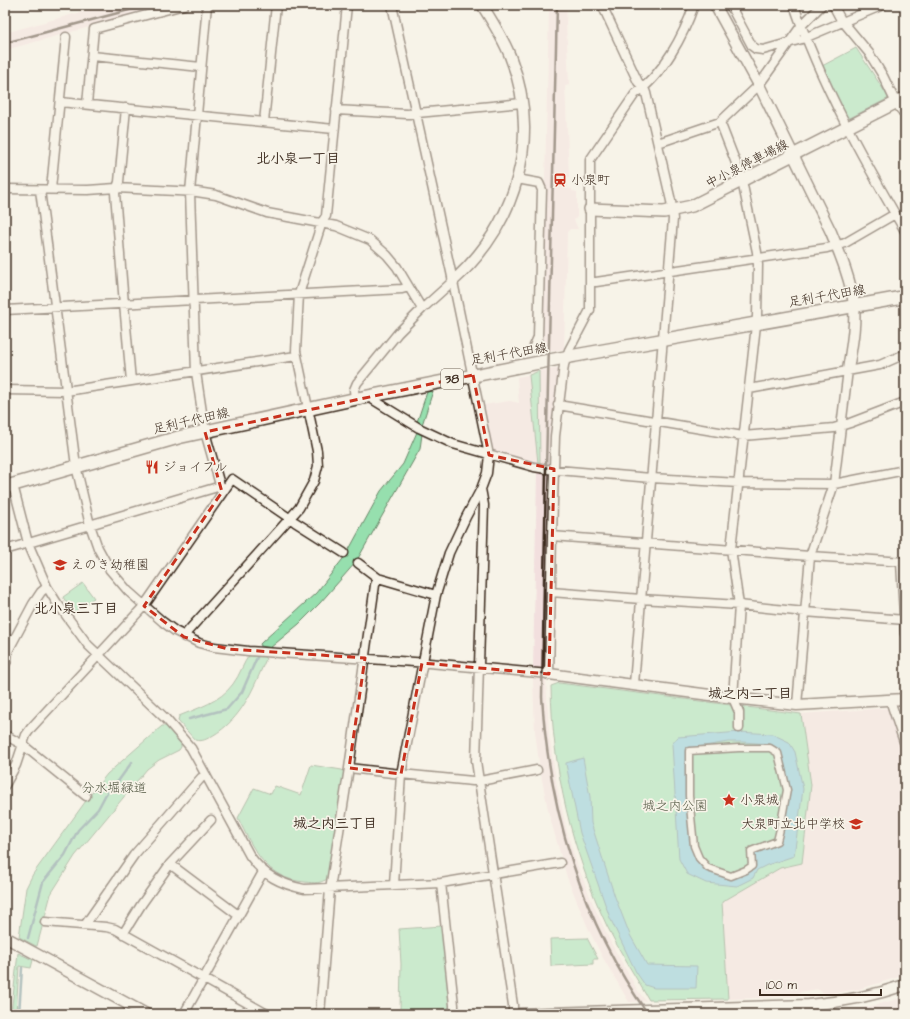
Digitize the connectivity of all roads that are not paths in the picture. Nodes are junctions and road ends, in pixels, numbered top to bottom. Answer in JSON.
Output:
{"nodes":[{"id":1,"x":184,"y":5,"type":"edge"},
{"id":2,"x":207,"y":5,"type":"edge"},
{"id":3,"x":276,"y":5,"type":"edge"},
{"id":4,"x":347,"y":5,"type":"edge"},
{"id":5,"x":392,"y":5,"type":"edge"},
{"id":6,"x":482,"y":5,"type":"edge"},
{"id":7,"x":602,"y":5,"type":"edge"},
{"id":8,"x":694,"y":5,"type":"edge"},
{"id":9,"x":794,"y":5,"type":"edge"},
{"id":10,"x":822,"y":5,"type":"edge"},
{"id":11,"x":834,"y":5,"type":"edge"},
{"id":12,"x":883,"y":5,"type":"edge"},
{"id":13,"x":730,"y":6,"type":"edge"},
{"id":14,"x":718,"y":9,"type":"edge"},
{"id":15,"x":843,"y":22,"type":"junction"},
{"id":16,"x":801,"y":26,"type":"junction"},
{"id":17,"x":66,"y":37,"type":"dead end"},
{"id":18,"x":806,"y":37,"type":"junction"},
{"id":19,"x":789,"y":42,"type":"junction"},
{"id":20,"x":92,"y":56,"type":"junction"},
{"id":21,"x":201,"y":67,"type":"junction"},
{"id":22,"x":759,"y":85,"type":"junction"},
{"id":23,"x":644,"y":88,"type":"junction"},
{"id":24,"x":901,"y":100,"type":"edge"},
{"id":25,"x":60,"y":102,"type":"junction"},
{"id":26,"x":522,"y":103,"type":"junction"},
{"id":27,"x":87,"y":104,"type":"junction"},
{"id":28,"x":126,"y":108,"type":"junction"},
{"id":29,"x":336,"y":110,"type":"junction"},
{"id":30,"x":416,"y":113,"type":"junction"},
{"id":31,"x":905,"y":115,"type":"edge"},
{"id":32,"x":197,"y":116,"type":"junction"},
{"id":33,"x":264,"y":122,"type":"junction"},
{"id":34,"x":720,"y":122,"type":"junction"},
{"id":35,"x":848,"y":127,"type":"junction"},
{"id":36,"x":334,"y":129,"type":"junction"},
{"id":37,"x":658,"y":143,"type":"junction"},
{"id":38,"x":794,"y":155,"type":"junction"},
{"id":39,"x":517,"y":179,"type":"junction"},
{"id":40,"x":742,"y":182,"type":"junction"},
{"id":41,"x":116,"y":188,"type":"junction"},
{"id":42,"x":5,"y":189,"type":"edge"},
{"id":43,"x":51,"y":189,"type":"junction"},
{"id":44,"x":40,"y":190,"type":"junction"},
{"id":45,"x":190,"y":192,"type":"junction"},
{"id":46,"x":590,"y":209,"type":"junction"},
{"id":47,"x":673,"y":211,"type":"junction"},
{"id":48,"x":895,"y":214,"type":"junction"},
{"id":49,"x":322,"y":222,"type":"junction"},
{"id":50,"x":905,"y":231,"type":"edge"},
{"id":51,"x":837,"y":246,"type":"junction"},
{"id":52,"x":758,"y":259,"type":"junction"},
{"id":53,"x":668,"y":272,"type":"junction"},
{"id":54,"x":453,"y":281,"type":"junction"},
{"id":55,"x":590,"y":282,"type":"junction"},
{"id":56,"x":409,"y":287,"type":"junction"},
{"id":57,"x":299,"y":294,"type":"junction"},
{"id":58,"x":905,"y":297,"type":"edge"},
{"id":59,"x":194,"y":300,"type":"junction"},
{"id":60,"x":124,"y":304,"type":"junction"},
{"id":61,"x":854,"y":306,"type":"junction"},
{"id":62,"x":56,"y":308,"type":"junction"},
{"id":63,"x":422,"y":309,"type":"junction"},
{"id":64,"x":5,"y":310,"type":"edge"},
{"id":65,"x":756,"y":323,"type":"junction"},
{"id":66,"x":662,"y":341,"type":"junction"},
{"id":67,"x":534,"y":346,"type":"dead end"},
{"id":68,"x":905,"y":354,"type":"edge"},
{"id":69,"x":296,"y":356,"type":"junction"},
{"id":70,"x":567,"y":357,"type":"junction"},
{"id":71,"x":848,"y":370,"type":"junction"},
{"id":72,"x":196,"y":372,"type":"junction"},
{"id":73,"x":473,"y":375,"type":"junction"},
{"id":74,"x":132,"y":381,"type":"junction"},
{"id":75,"x":5,"y":390,"type":"edge"},
{"id":76,"x":749,"y":390,"type":"junction"},
{"id":77,"x":66,"y":391,"type":"junction"},
{"id":78,"x":371,"y":396,"type":"junction"},
{"id":79,"x":355,"y":399,"type":"junction"},
{"id":80,"x":905,"y":402,"type":"edge"},
{"id":81,"x":558,"y":405,"type":"junction"},
{"id":82,"x":308,"y":410,"type":"junction"},
{"id":83,"x":655,"y":422,"type":"junction"},
{"id":84,"x":841,"y":426,"type":"junction"},
{"id":85,"x":205,"y":432,"type":"junction"},
{"id":86,"x":743,"y":436,"type":"junction"},
{"id":87,"x":489,"y":455,"type":"junction"},
{"id":88,"x":76,"y":466,"type":"junction"},
{"id":89,"x":554,"y":469,"type":"junction"},
{"id":90,"x":905,"y":470,"type":"edge"},
{"id":91,"x":651,"y":478,"type":"junction"},
{"id":92,"x":739,"y":483,"type":"junction"},
{"id":93,"x":834,"y":484,"type":"junction"},
{"id":94,"x":9,"y":486,"type":"edge"},
{"id":95,"x":481,"y":489,"type":"junction"},
{"id":96,"x":221,"y":490,"type":"junction"},
{"id":97,"x":290,"y":518,"type":"junction"},
{"id":98,"x":90,"y":525,"type":"junction"},
{"id":99,"x":552,"y":536,"type":"junction"},
{"id":100,"x":28,"y":543,"type":"junction"},
{"id":101,"x":646,"y":544,"type":"junction"},
{"id":102,"x":731,"y":549,"type":"junction"},
{"id":103,"x":5,"y":550,"type":"edge"},
{"id":104,"x":344,"y":553,"type":"dead end"},
{"id":105,"x":810,"y":556,"type":"junction"},
{"id":106,"x":903,"y":562,"type":"edge"},
{"id":107,"x":358,"y":563,"type":"dead end"},
{"id":108,"x":378,"y":578,"type":"junction"},
{"id":109,"x":47,"y":586,"type":"junction"},
{"id":110,"x":551,"y":592,"type":"junction"},
{"id":111,"x":436,"y":595,"type":"junction"},
{"id":112,"x":641,"y":599,"type":"junction"},
{"id":113,"x":739,"y":605,"type":"junction"},
{"id":114,"x":144,"y":606,"type":"junction"},
{"id":115,"x":805,"y":612,"type":"junction"},
{"id":116,"x":905,"y":620,"type":"edge"},
{"id":117,"x":905,"y":634,"type":"edge"},
{"id":118,"x":184,"y":637,"type":"junction"},
{"id":119,"x":98,"y":655,"type":"junction"},
{"id":120,"x":365,"y":658,"type":"junction"},
{"id":121,"x":422,"y":663,"type":"junction"},
{"id":122,"x":5,"y":664,"type":"edge"},
{"id":123,"x":480,"y":667,"type":"junction"},
{"id":124,"x":549,"y":674,"type":"junction"},
{"id":125,"x":634,"y":684,"type":"junction"},
{"id":126,"x":733,"y":698,"type":"junction"},
{"id":127,"x":905,"y":699,"type":"edge"},
{"id":128,"x":890,"y":700,"type":"junction"},
{"id":129,"x":797,"y":705,"type":"junction"},
{"id":130,"x":739,"y":728,"type":"dead end"},
{"id":131,"x":5,"y":735,"type":"edge"},
{"id":132,"x":23,"y":745,"type":"junction"},
{"id":133,"x":905,"y":745,"type":"edge"},
{"id":134,"x":739,"y":748,"type":"joint"},
{"id":135,"x":349,"y":768,"type":"junction"},
{"id":136,"x":537,"y":770,"type":"dead end"},
{"id":137,"x":401,"y":774,"type":"junction"},
{"id":138,"x":206,"y":775,"type":"junction"},
{"id":139,"x":479,"y":781,"type":"junction"},
{"id":140,"x":5,"y":786,"type":"edge"},
{"id":141,"x":86,"y":796,"type":"dead end"},
{"id":142,"x":210,"y":820,"type":"dead end"},
{"id":143,"x":560,"y":863,"type":"dead end"},
{"id":144,"x":170,"y":864,"type":"junction"},
{"id":145,"x":263,"y":872,"type":"junction"},
{"id":146,"x":493,"y":875,"type":"junction"},
{"id":147,"x":441,"y":883,"type":"junction"},
{"id":148,"x":394,"y":885,"type":"junction"},
{"id":149,"x":330,"y":889,"type":"junction"},
{"id":150,"x":238,"y":915,"type":"junction"},
{"id":151,"x":45,"y":922,"type":"dead end"},
{"id":152,"x":86,"y":925,"type":"junction"},
{"id":153,"x":123,"y":934,"type":"junction"},
{"id":154,"x":5,"y":937,"type":"edge"},
{"id":155,"x":203,"y":979,"type":"junction"},
{"id":156,"x":905,"y":985,"type":"edge"},
{"id":157,"x":632,"y":1012,"type":"edge"},
{"id":158,"x":146,"y":1014,"type":"edge"},
{"id":159,"x":184,"y":1014,"type":"edge"},
{"id":160,"x":267,"y":1014,"type":"edge"},
{"id":161,"x":320,"y":1014,"type":"edge"},
{"id":162,"x":454,"y":1014,"type":"edge"},
{"id":163,"x":514,"y":1014,"type":"edge"}],
"edges":[{"from":1,"to":20,"type":"street"},
{"from":2,"to":21,"type":"street"},
{"from":3,"to":33,"type":"street"},
{"from":4,"to":29,"type":"street"},
{"from":5,"to":30,"type":"street"},
{"from":6,"to":26,"type":"street"},
{"from":7,"to":23,"type":"street"},
{"from":8,"to":23,"type":"street"},
{"from":9,"to":16,"type":"street"},
{"from":10,"to":16,"type":"street"},
{"from":11,"to":15,"type":"street"},
{"from":12,"to":15,"type":"street"},
{"from":13,"to":14,"type":"street"},
{"from":13,"to":19,"type":"street"},
{"from":14,"to":22,"type":"street"},
{"from":15,"to":18,"type":"street"},
{"from":15,"to":24,"type":"street"},
{"from":16,"to":18,"type":"street"},
{"from":16,"to":19,"type":"street"},
{"from":17,"to":25,"type":"street"},
{"from":18,"to":19,"type":"street"},
{"from":18,"to":35,"type":"street"},
{"from":19,"to":22,"type":"street"},
{"from":20,"to":21,"type":"street"},
{"from":20,"to":27,"type":"street"},
{"from":21,"to":32,"type":"street"},
{"from":22,"to":34,"type":"street"},
{"from":22,"to":38,"type":"street"},
{"from":23,"to":37,"type":"street"},
{"from":23,"to":46,"type":"street"},
{"from":24,"to":31,"type":"street"},
{"from":24,"to":35,"type":"main road","name":"中小泉停車場線"},
{"from":25,"to":27,"type":"street"},
{"from":25,"to":43,"type":"street"},
{"from":26,"to":30,"type":"street"},
{"from":26,"to":39,"type":"street"},
{"from":27,"to":28,"type":"street"},
{"from":28,"to":32,"type":"street"},
{"from":28,"to":41,"type":"street"},
{"from":29,"to":30,"type":"street"},
{"from":29,"to":36,"type":"street"},
{"from":30,"to":54,"type":"street"},
{"from":32,"to":33,"type":"street"},
{"from":32,"to":45,"type":"street"},
{"from":33,"to":36,"type":"street"},
{"from":34,"to":37,"type":"street"},
{"from":34,"to":40,"type":"street"},
{"from":35,"to":38,"type":"main road","name":"中小泉停車場線"},
{"from":35,"to":48,"type":"street"},
{"from":36,"to":49,"type":"street"},
{"from":37,"to":47,"type":"street"},
{"from":38,"to":40,"type":"main road","name":"中小泉停車場線"},
{"from":38,"to":51,"type":"street"},
{"from":39,"to":54,"type":"street"},
{"from":39,"to":67,"type":"street"},
{"from":40,"to":47,"type":"main road","name":"中小泉停車場線"},
{"from":40,"to":52,"type":"street"},
{"from":41,"to":43,"type":"street"},
{"from":41,"to":45,"type":"street"},
{"from":41,"to":60,"type":"street"},
{"from":42,"to":44,"type":"street"},
{"from":43,"to":44,"type":"street"},
{"from":44,"to":62,"type":"street"},
{"from":45,"to":49,"type":"street"},
{"from":45,"to":59,"type":"street"},
{"from":46,"to":47,"type":"main road","name":"中小泉停車場線"},
{"from":46,"to":55,"type":"street"},
{"from":47,"to":53,"type":"street"},
{"from":48,"to":50,"type":"street"},
{"from":48,"to":51,"type":"street"},
{"from":49,"to":56,"type":"street"},
{"from":49,"to":57,"type":"street"},
{"from":51,"to":52,"type":"street"},
{"from":51,"to":61,"type":"street"},
{"from":52,"to":53,"type":"street"},
{"from":52,"to":65,"type":"street"},
{"from":53,"to":55,"type":"street"},
{"from":53,"to":66,"type":"street"},
{"from":54,"to":63,"type":"street"},
{"from":54,"to":73,"type":"street"},
{"from":55,"to":70,"type":"street"},
{"from":56,"to":57,"type":"street"},
{"from":56,"to":63,"type":"street"},
{"from":57,"to":59,"type":"street"},
{"from":57,"to":69,"type":"street"},
{"from":58,"to":61,"type":"main road","name":"足利千代田線","number":"38"},
{"from":59,"to":60,"type":"street"},
{"from":59,"to":72,"type":"street"},
{"from":60,"to":62,"type":"street"},
{"from":60,"to":74,"type":"street"},
{"from":61,"to":65,"type":"main road","name":"足利千代田線","number":"38"},
{"from":61,"to":71,"type":"street"},
{"from":62,"to":64,"type":"street"},
{"from":62,"to":77,"type":"street"},
{"from":63,"to":79,"type":"street"},
{"from":65,"to":66,"type":"main road","name":"足利千代田線","number":"38"},
{"from":65,"to":76,"type":"street"},
{"from":66,"to":70,"type":"main road","name":"足利千代田線","number":"38"},
{"from":66,"to":83,"type":"street"},
{"from":68,"to":71,"type":"street"},
{"from":69,"to":72,"type":"street"},
{"from":69,"to":82,"type":"street"},
{"from":70,"to":73,"type":"main road","name":"足利千代田線","number":"38"},
{"from":70,"to":81,"type":"street"},
{"from":71,"to":76,"type":"street"},
{"from":71,"to":84,"type":"street"},
{"from":72,"to":74,"type":"street"},
{"from":72,"to":85,"type":"street"},
{"from":73,"to":78,"type":"main road","name":"足利千代田線","number":"38"},
{"from":73,"to":87,"type":"street"},
{"from":74,"to":77,"type":"street"},
{"from":75,"to":77,"type":"street"},
{"from":76,"to":86,"type":"street"},
{"from":77,"to":88,"type":"street"},
{"from":78,"to":79,"type":"main road","name":"足利千代田線","number":"38"},
{"from":78,"to":87,"type":"street"},
{"from":79,"to":82,"type":"main road","name":"足利千代田線","number":"38"},
{"from":80,"to":84,"type":"street"},
{"from":81,"to":83,"type":"street"},
{"from":81,"to":89,"type":"street"},
{"from":82,"to":85,"type":"main road","name":"足利千代田線","number":"38"},
{"from":82,"to":97,"type":"street"},
{"from":83,"to":86,"type":"street"},
{"from":83,"to":91,"type":"street"},
{"from":84,"to":86,"type":"street"},
{"from":84,"to":93,"type":"street"},
{"from":85,"to":88,"type":"main road","name":"足利千代田線","number":"38"},
{"from":85,"to":96,"type":"street"},
{"from":86,"to":92,"type":"street"},
{"from":87,"to":89,"type":"street"},
{"from":87,"to":95,"type":"street"},
{"from":88,"to":94,"type":"main road","name":"足利千代田線","number":"38"},
{"from":88,"to":98,"type":"street"},
{"from":89,"to":91,"type":"street"},
{"from":89,"to":99,"type":"street"},
{"from":90,"to":93,"type":"street"},
{"from":91,"to":92,"type":"street"},
{"from":91,"to":101,"type":"street"},
{"from":92,"to":93,"type":"street"},
{"from":92,"to":102,"type":"street"},
{"from":93,"to":105,"type":"street"},
{"from":94,"to":100,"type":"street"},
{"from":95,"to":111,"type":"street"},
{"from":95,"to":123,"type":"street"},
{"from":96,"to":97,"type":"street"},
{"from":96,"to":98,"type":"street"},
{"from":96,"to":114,"type":"street"},
{"from":97,"to":104,"type":"street"},
{"from":97,"to":118,"type":"street"},
{"from":98,"to":100,"type":"street"},
{"from":98,"to":114,"type":"street"},
{"from":99,"to":101,"type":"street"},
{"from":99,"to":110,"type":"street"},
{"from":100,"to":103,"type":"street"},
{"from":100,"to":109,"type":"street"},
{"from":101,"to":102,"type":"street"},
{"from":101,"to":112,"type":"street"},
{"from":102,"to":105,"type":"street"},
{"from":102,"to":113,"type":"street"},
{"from":105,"to":106,"type":"street"},
{"from":105,"to":115,"type":"street"},
{"from":106,"to":116,"type":"street"},
{"from":107,"to":108,"type":"street"},
{"from":108,"to":111,"type":"street"},
{"from":108,"to":120,"type":"street"},
{"from":109,"to":119,"type":"street"},
{"from":109,"to":122,"type":"street"},
{"from":110,"to":112,"type":"street"},
{"from":110,"to":124,"type":"street"},
{"from":111,"to":121,"type":"street"},
{"from":112,"to":113,"type":"street"},
{"from":112,"to":125,"type":"street"},
{"from":113,"to":115,"type":"street"},
{"from":113,"to":126,"type":"street"},
{"from":114,"to":118,"type":"street"},
{"from":114,"to":119,"type":"street"},
{"from":115,"to":116,"type":"street"},
{"from":115,"to":129,"type":"street"},
{"from":116,"to":117,"type":"street"},
{"from":118,"to":120,"type":"street"},
{"from":119,"to":132,"type":"street"},
{"from":119,"to":138,"type":"street"},
{"from":120,"to":121,"type":"street"},
{"from":120,"to":135,"type":"street"},
{"from":121,"to":123,"type":"street"},
{"from":121,"to":137,"type":"street"},
{"from":123,"to":124,"type":"street"},
{"from":123,"to":139,"type":"street"},
{"from":124,"to":125,"type":"street"},
{"from":125,"to":126,"type":"street"},
{"from":126,"to":129,"type":"street"},
{"from":126,"to":130,"type":"street"},
{"from":127,"to":128,"type":"street"},
{"from":128,"to":129,"type":"street"},
{"from":128,"to":133,"type":"street"},
{"from":131,"to":132,"type":"street"},
{"from":132,"to":140,"type":"street"},
{"from":132,"to":141,"type":"street"},
{"from":134,"to":134,"type":"street"},
{"from":135,"to":137,"type":"street"},
{"from":135,"to":149,"type":"street"},
{"from":136,"to":139,"type":"street"},
{"from":137,"to":139,"type":"street"},
{"from":137,"to":148,"type":"street"},
{"from":138,"to":145,"type":"street"},
{"from":138,"to":152,"type":"street"},
{"from":139,"to":146,"type":"street"},
{"from":142,"to":144,"type":"street"},
{"from":143,"to":146,"type":"street"},
{"from":144,"to":150,"type":"street"},
{"from":144,"to":153,"type":"street"},
{"from":145,"to":149,"type":"street"},
{"from":145,"to":150,"type":"street"},
{"from":146,"to":147,"type":"street"},
{"from":146,"to":163,"type":"street"},
{"from":147,"to":148,"type":"street"},
{"from":147,"to":162,"type":"street"},
{"from":148,"to":149,"type":"street"},
{"from":149,"to":161,"type":"street"},
{"from":150,"to":155,"type":"street"},
{"from":151,"to":152,"type":"street"},
{"from":152,"to":153,"type":"street"},
{"from":153,"to":155,"type":"street"},
{"from":154,"to":158,"type":"street"},
{"from":155,"to":159,"type":"street"},
{"from":155,"to":160,"type":"street"},
{"from":156,"to":157,"type":"street"},
{"from":157,"to":163,"type":"street"}]}
